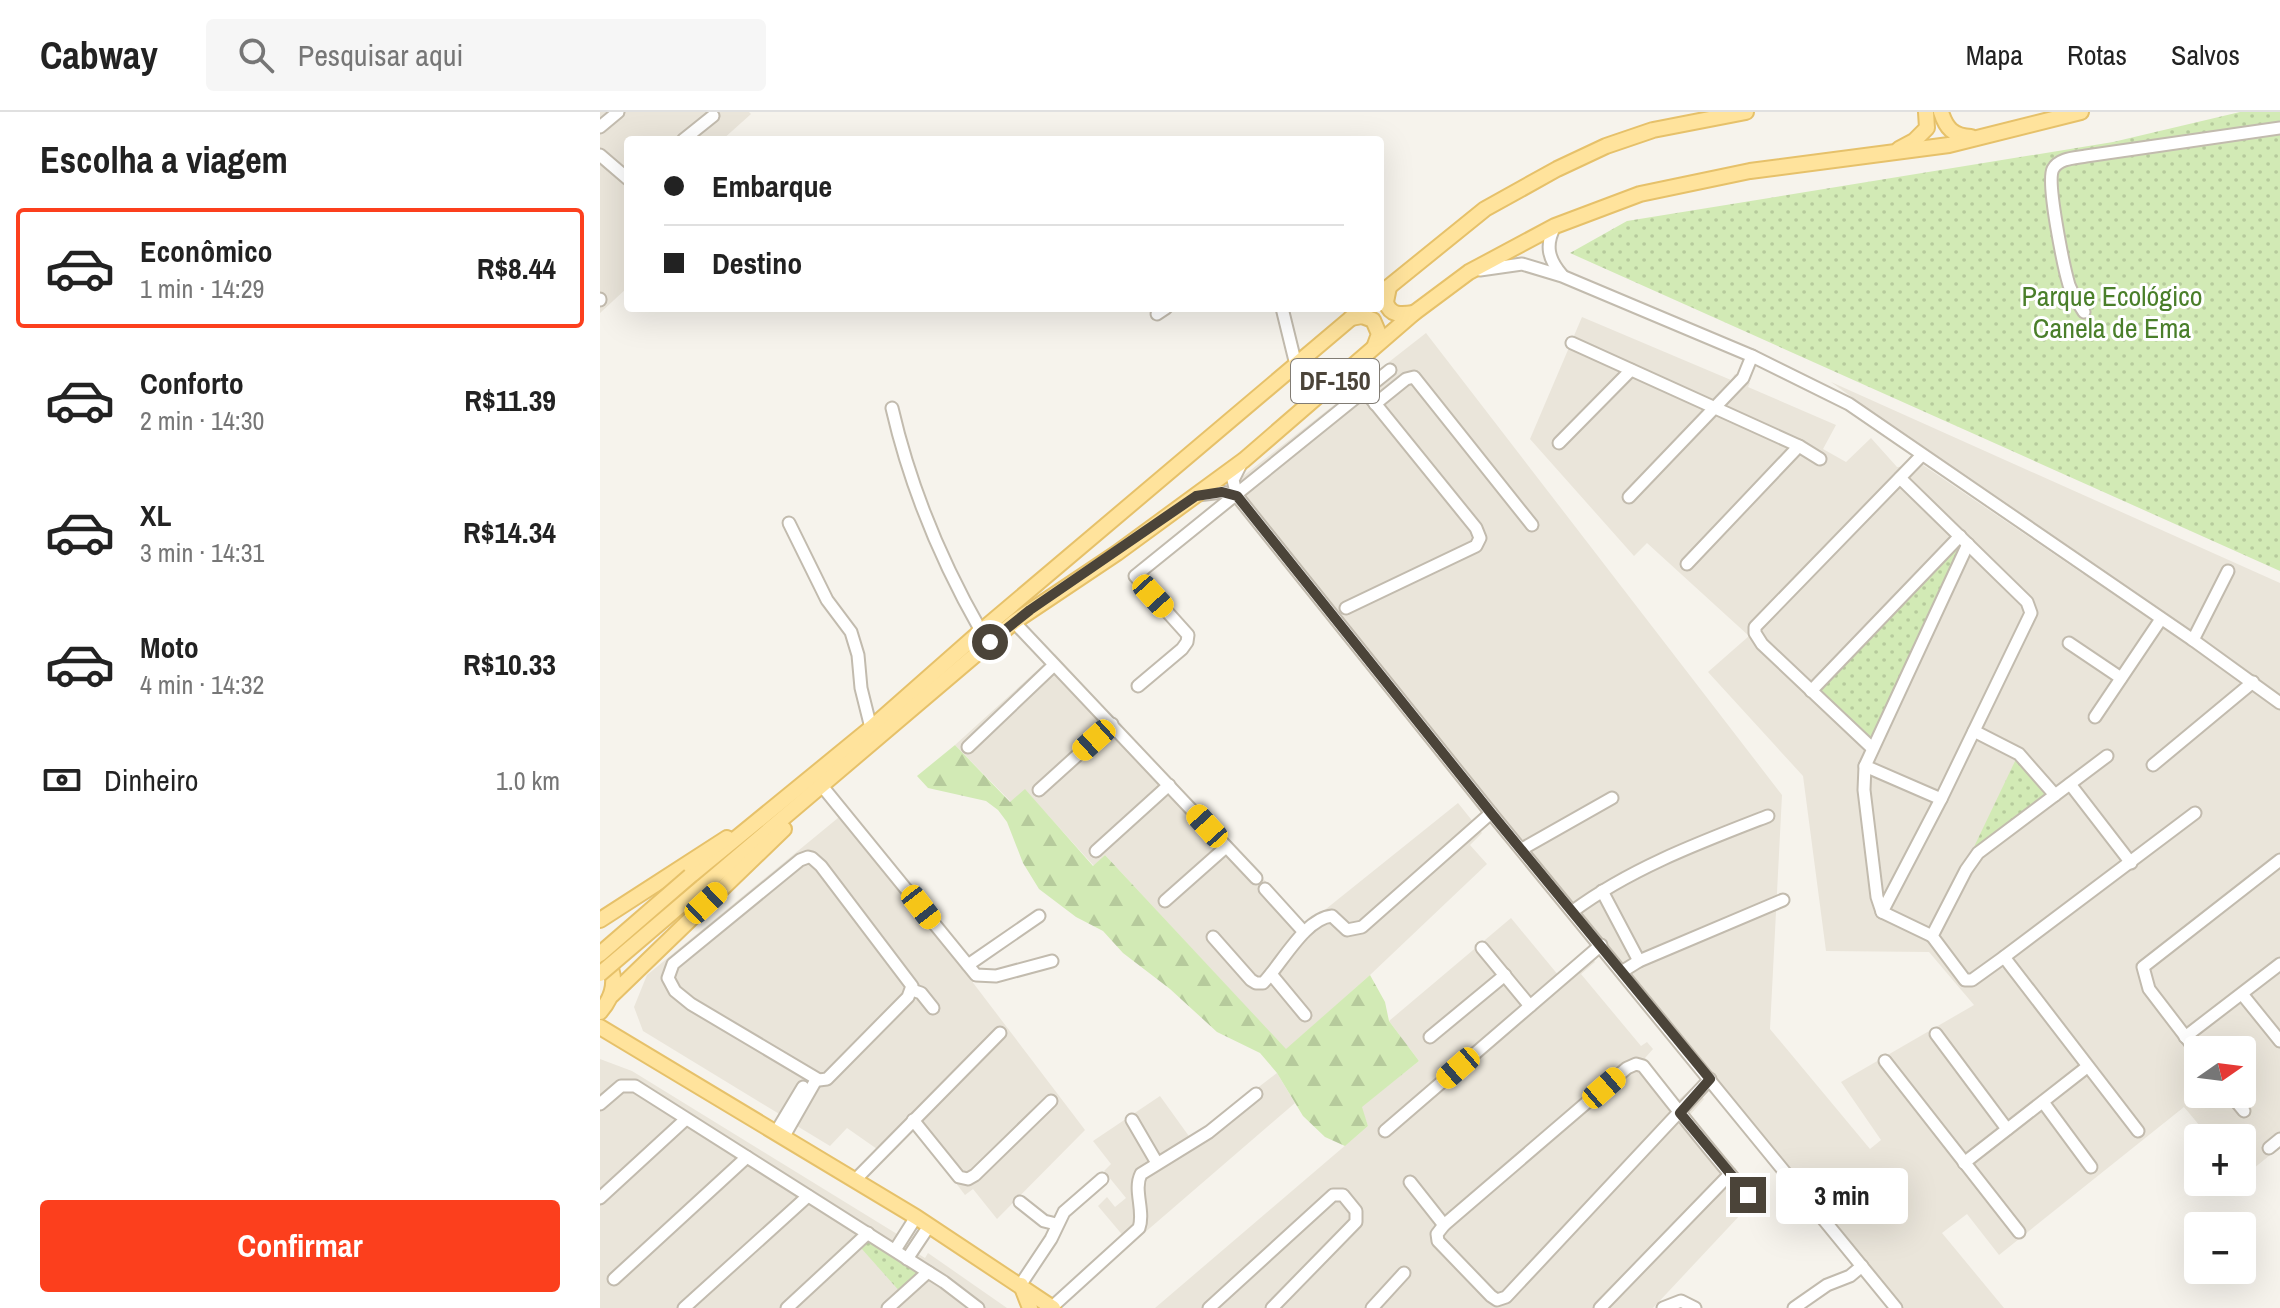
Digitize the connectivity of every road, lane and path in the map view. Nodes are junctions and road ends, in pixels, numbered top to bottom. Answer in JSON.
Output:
{"nodes":[{"id":1,"x":618,"y":112,"type":"edge"},
{"id":2,"x":1746,"y":112,"type":"edge"},
{"id":3,"x":1926,"y":112,"type":"edge"},
{"id":4,"x":1941,"y":112,"type":"edge"},
{"id":5,"x":2081,"y":112,"type":"edge"},
{"id":6,"x":713,"y":116,"type":"dead end"},
{"id":7,"x":600,"y":127,"type":"edge"},
{"id":8,"x":2280,"y":128,"type":"edge"},
{"id":9,"x":688,"y":136,"type":"edge"},
{"id":10,"x":1984,"y":137,"type":"junction"},
{"id":11,"x":1892,"y":153,"type":"junction"},
{"id":12,"x":600,"y":155,"type":"edge"},
{"id":13,"x":624,"y":176,"type":"edge"},
{"id":14,"x":1555,"y":226,"type":"junction"},
{"id":15,"x":1469,"y":272,"type":"junction"},
{"id":16,"x":1562,"y":276,"type":"junction"},
{"id":17,"x":1385,"y":290,"type":"edge"},
{"id":18,"x":1283,"y":312,"type":"edge"},
{"id":19,"x":2084,"y":312,"type":"dead end"},
{"id":20,"x":1357,"y":313,"type":"edge"},
{"id":21,"x":1414,"y":313,"type":"junction"},
{"id":22,"x":1572,"y":343,"type":"dead end"},
{"id":23,"x":1375,"y":346,"type":"junction"},
{"id":24,"x":1752,"y":356,"type":"junction"},
{"id":25,"x":1296,"y":365,"type":"junction"},
{"id":26,"x":1348,"y":370,"type":"junction"},
{"id":27,"x":1390,"y":370,"type":"dead end"},
{"id":28,"x":1631,"y":370,"type":"junction"},
{"id":29,"x":1364,"y":391,"type":"junction"},
{"id":30,"x":1375,"y":404,"type":"junction"},
{"id":31,"x":892,"y":408,"type":"dead end"},
{"id":32,"x":1716,"y":408,"type":"junction"},
{"id":33,"x":1559,"y":443,"type":"dead end"},
{"id":34,"x":1799,"y":446,"type":"junction"},
{"id":35,"x":1922,"y":455,"type":"junction"},
{"id":36,"x":1820,"y":459,"type":"dead end"},
{"id":37,"x":1244,"y":460,"type":"junction"},
{"id":38,"x":1900,"y":478,"type":"junction"},
{"id":39,"x":1196,"y":496,"type":"junction"},
{"id":40,"x":1237,"y":496,"type":"junction"},
{"id":41,"x":1629,"y":497,"type":"dead end"},
{"id":42,"x":789,"y":523,"type":"dead end"},
{"id":43,"x":1532,"y":525,"type":"dead end"},
{"id":44,"x":1964,"y":540,"type":"junction"},
{"id":45,"x":1687,"y":564,"type":"dead end"},
{"id":46,"x":2228,"y":571,"type":"dead end"},
{"id":47,"x":1346,"y":608,"type":"dead end"},
{"id":48,"x":2161,"y":619,"type":"junction"},
{"id":49,"x":1014,"y":622,"type":"junction"},
{"id":50,"x":981,"y":631,"type":"junction"},
{"id":51,"x":2193,"y":640,"type":"junction"},
{"id":52,"x":2069,"y":643,"type":"dead end"},
{"id":53,"x":1054,"y":665,"type":"junction"},
{"id":54,"x":2121,"y":678,"type":"junction"},
{"id":55,"x":2253,"y":682,"type":"junction"},
{"id":56,"x":1138,"y":686,"type":"dead end"},
{"id":57,"x":1811,"y":691,"type":"junction"},
{"id":58,"x":2280,"y":703,"type":"edge"},
{"id":59,"x":2095,"y":717,"type":"dead end"},
{"id":60,"x":1112,"y":724,"type":"junction"},
{"id":61,"x":871,"y":728,"type":"junction"},
{"id":62,"x":1974,"y":731,"type":"junction"},
{"id":63,"x":968,"y":747,"type":"dead end"},
{"id":64,"x":1871,"y":747,"type":"junction"},
{"id":65,"x":2107,"y":756,"type":"dead end"},
{"id":66,"x":2153,"y":765,"type":"dead end"},
{"id":67,"x":1865,"y":766,"type":"junction"},
{"id":68,"x":2070,"y":784,"type":"junction"},
{"id":69,"x":1169,"y":785,"type":"junction"},
{"id":70,"x":820,"y":788,"type":"junction"},
{"id":71,"x":1039,"y":790,"type":"dead end"},
{"id":72,"x":2055,"y":795,"type":"junction"},
{"id":73,"x":1612,"y":798,"type":"dead end"},
{"id":74,"x":1941,"y":799,"type":"junction"},
{"id":75,"x":1491,"y":813,"type":"junction"},
{"id":76,"x":2195,"y":813,"type":"dead end"},
{"id":77,"x":1768,"y":816,"type":"dead end"},
{"id":78,"x":763,"y":819,"type":"junction"},
{"id":79,"x":1226,"y":847,"type":"junction"},
{"id":80,"x":1522,"y":849,"type":"junction"},
{"id":81,"x":1096,"y":851,"type":"dead end"},
{"id":82,"x":2280,"y":860,"type":"edge"},
{"id":83,"x":2131,"y":863,"type":"junction"},
{"id":84,"x":1256,"y":878,"type":"dead end"},
{"id":85,"x":1265,"y":889,"type":"dead end"},
{"id":86,"x":1602,"y":891,"type":"junction"},
{"id":87,"x":1783,"y":900,"type":"dead end"},
{"id":88,"x":1165,"y":901,"type":"dead end"},
{"id":89,"x":1573,"y":911,"type":"junction"},
{"id":90,"x":1882,"y":912,"type":"junction"},
{"id":91,"x":1039,"y":916,"type":"dead end"},
{"id":92,"x":600,"y":920,"type":"edge"},
{"id":93,"x":1304,"y":932,"type":"junction"},
{"id":94,"x":1932,"y":936,"type":"junction"},
{"id":95,"x":1213,"y":937,"type":"dead end"},
{"id":96,"x":1601,"y":945,"type":"junction"},
{"id":97,"x":1482,"y":948,"type":"dead end"},
{"id":98,"x":600,"y":952,"type":"edge"},
{"id":99,"x":2004,"y":957,"type":"junction"},
{"id":100,"x":1052,"y":961,"type":"dead end"},
{"id":101,"x":1639,"y":961,"type":"junction"},
{"id":102,"x":2280,"y":964,"type":"edge"},
{"id":103,"x":968,"y":965,"type":"junction"},
{"id":104,"x":1623,"y":971,"type":"junction"},
{"id":105,"x":600,"y":974,"type":"edge"},
{"id":106,"x":1271,"y":974,"type":"junction"},
{"id":107,"x":1505,"y":975,"type":"junction"},
{"id":108,"x":912,"y":990,"type":"junction"},
{"id":109,"x":2242,"y":994,"type":"junction"},
{"id":110,"x":606,"y":1003,"type":"edge"},
{"id":111,"x":1530,"y":1006,"type":"junction"},
{"id":112,"x":933,"y":1008,"type":"dead end"},
{"id":113,"x":1305,"y":1015,"type":"dead end"},
{"id":114,"x":600,"y":1027,"type":"edge"},
{"id":115,"x":1000,"y":1033,"type":"dead end"},
{"id":116,"x":1936,"y":1034,"type":"dead end"},
{"id":117,"x":2184,"y":1036,"type":"edge"},
{"id":118,"x":2186,"y":1036,"type":"edge"},
{"id":119,"x":1430,"y":1037,"type":"dead end"},
{"id":120,"x":2280,"y":1041,"type":"edge"},
{"id":121,"x":646,"y":1053,"type":"junction"},
{"id":122,"x":1885,"y":1061,"type":"dead end"},
{"id":123,"x":2087,"y":1067,"type":"junction"},
{"id":124,"x":813,"y":1078,"type":"junction"},
{"id":125,"x":1710,"y":1079,"type":"junction"},
{"id":126,"x":1256,"y":1094,"type":"dead end"},
{"id":127,"x":1051,"y":1101,"type":"dead end"},
{"id":128,"x":2043,"y":1102,"type":"junction"},
{"id":129,"x":600,"y":1104,"type":"edge"},
{"id":130,"x":2242,"y":1108,"type":"edge"},
{"id":131,"x":2244,"y":1111,"type":"dead end"},
{"id":132,"x":1680,"y":1113,"type":"junction"},
{"id":133,"x":686,"y":1119,"type":"junction"},
{"id":134,"x":913,"y":1120,"type":"junction"},
{"id":135,"x":1132,"y":1120,"type":"dead end"},
{"id":136,"x":2007,"y":1129,"type":"junction"},
{"id":137,"x":1385,"y":1131,"type":"dead end"},
{"id":138,"x":2138,"y":1131,"type":"dead end"},
{"id":139,"x":780,"y":1134,"type":"junction"},
{"id":140,"x":2280,"y":1139,"type":"edge"},
{"id":141,"x":2269,"y":1148,"type":"dead end"},
{"id":142,"x":747,"y":1157,"type":"junction"},
{"id":143,"x":1157,"y":1163,"type":"junction"},
{"id":144,"x":1964,"y":1163,"type":"junction"},
{"id":145,"x":2091,"y":1167,"type":"dead end"},
{"id":146,"x":1730,"y":1174,"type":"junction"},
{"id":147,"x":1102,"y":1179,"type":"dead end"},
{"id":148,"x":855,"y":1180,"type":"junction"},
{"id":149,"x":1410,"y":1182,"type":"dead end"},
{"id":150,"x":1748,"y":1195,"type":"dead end"},
{"id":151,"x":808,"y":1196,"type":"junction"},
{"id":152,"x":600,"y":1198,"type":"edge"},
{"id":153,"x":1020,"y":1202,"type":"dead end"},
{"id":154,"x":923,"y":1221,"type":"junction"},
{"id":155,"x":1056,"y":1224,"type":"junction"},
{"id":156,"x":1444,"y":1225,"type":"junction"},
{"id":157,"x":2019,"y":1232,"type":"dead end"},
{"id":158,"x":868,"y":1233,"type":"junction"},
{"id":159,"x":895,"y":1250,"type":"junction"},
{"id":160,"x":907,"y":1259,"type":"junction"},
{"id":161,"x":1862,"y":1266,"type":"junction"},
{"id":162,"x":928,"y":1272,"type":"junction"},
{"id":163,"x":1404,"y":1273,"type":"dead end"},
{"id":164,"x":614,"y":1279,"type":"dead end"},
{"id":165,"x":1021,"y":1284,"type":"junction"},
{"id":166,"x":1048,"y":1307,"type":"edge"},
{"id":167,"x":684,"y":1308,"type":"edge"},
{"id":168,"x":787,"y":1308,"type":"edge"},
{"id":169,"x":888,"y":1308,"type":"edge"},
{"id":170,"x":978,"y":1308,"type":"edge"},
{"id":171,"x":1030,"y":1308,"type":"edge"},
{"id":172,"x":1209,"y":1308,"type":"edge"},
{"id":173,"x":1272,"y":1308,"type":"edge"},
{"id":174,"x":1372,"y":1308,"type":"edge"},
{"id":175,"x":1600,"y":1308,"type":"edge"},
{"id":176,"x":1663,"y":1308,"type":"edge"},
{"id":177,"x":1695,"y":1308,"type":"edge"},
{"id":178,"x":1794,"y":1308,"type":"edge"},
{"id":179,"x":1896,"y":1308,"type":"edge"}],
"edges":[{"from":1,"to":7,"type":"street"},
{"from":2,"to":17,"type":"main road"},
{"from":3,"to":11,"type":"main road"},
{"from":4,"to":10,"type":"main road"},
{"from":5,"to":10,"type":"main road","number":"DF-150"},
{"from":6,"to":9,"type":"street"},
{"from":8,"to":19,"type":"street"},
{"from":10,"to":11,"type":"main road","number":"DF-150"},
{"from":11,"to":14,"type":"main road","number":"DF-150"},
{"from":12,"to":13,"type":"street"},
{"from":14,"to":15,"type":"main road","number":"DF-150"},
{"from":14,"to":16,"type":"street"},
{"from":15,"to":16,"type":"street"},
{"from":15,"to":21,"type":"main road","number":"DF-150"},
{"from":16,"to":24,"type":"street"},
{"from":17,"to":21,"type":"main road"},
{"from":18,"to":25,"type":"street"},
{"from":20,"to":23,"type":"main road"},
{"from":20,"to":25,"type":"main road","number":"DF-150"},
{"from":21,"to":23,"type":"main road","number":"DF-150"},
{"from":22,"to":28,"type":"street"},
{"from":23,"to":26,"type":"main road","number":"DF-150"},
{"from":24,"to":32,"type":"street"},
{"from":24,"to":35,"type":"street"},
{"from":25,"to":50,"type":"main road","number":"DF-150"},
{"from":26,"to":29,"type":"street"},
{"from":26,"to":37,"type":"main road","number":"DF-150"},
{"from":27,"to":29,"type":"street"},
{"from":28,"to":32,"type":"street"},
{"from":28,"to":33,"type":"street"},
{"from":29,"to":30,"type":"street"},
{"from":29,"to":40,"type":"street"},
{"from":30,"to":43,"type":"street"},
{"from":30,"to":47,"type":"street"},
{"from":31,"to":50,"type":"street"},
{"from":32,"to":34,"type":"street"},
{"from":32,"to":41,"type":"street"},
{"from":34,"to":36,"type":"street"},
{"from":34,"to":45,"type":"street"},
{"from":35,"to":38,"type":"street"},
{"from":35,"to":48,"type":"street"},
{"from":37,"to":39,"type":"main road","number":"DF-150"},
{"from":37,"to":40,"type":"street"},
{"from":38,"to":44,"type":"street"},
{"from":38,"to":57,"type":"street"},
{"from":39,"to":40,"type":"street"},
{"from":39,"to":49,"type":"main road","number":"DF-150"},
{"from":40,"to":56,"type":"street"},
{"from":40,"to":75,"type":"street"},
{"from":42,"to":61,"type":"street"},
{"from":44,"to":57,"type":"street"},
{"from":44,"to":62,"type":"street"},
{"from":44,"to":64,"type":"street"},
{"from":46,"to":51,"type":"street"},
{"from":48,"to":51,"type":"street"},
{"from":48,"to":54,"type":"street"},
{"from":49,"to":53,"type":"street"},
{"from":49,"to":70,"type":"main road","number":"DF-150"},
{"from":50,"to":61,"type":"main road","number":"DF-150"},
{"from":51,"to":55,"type":"street"},
{"from":52,"to":54,"type":"street"},
{"from":53,"to":60,"type":"street"},
{"from":53,"to":63,"type":"street"},
{"from":54,"to":59,"type":"street"},
{"from":55,"to":58,"type":"street"},
{"from":55,"to":66,"type":"street"},
{"from":57,"to":64,"type":"street"},
{"from":60,"to":69,"type":"street"},
{"from":60,"to":71,"type":"street"},
{"from":61,"to":78,"type":"main road","number":"DF-150"},
{"from":62,"to":72,"type":"street"},
{"from":62,"to":74,"type":"street"},
{"from":64,"to":67,"type":"street"},
{"from":65,"to":68,"type":"street"},
{"from":67,"to":74,"type":"street"},
{"from":67,"to":90,"type":"street"},
{"from":68,"to":72,"type":"street"},
{"from":68,"to":83,"type":"street"},
{"from":69,"to":79,"type":"street"},
{"from":69,"to":81,"type":"street"},
{"from":70,"to":103,"type":"street"},
{"from":70,"to":105,"type":"main road","number":"DF-150","bridge":true},
{"from":70,"to":110,"type":"main road"},
{"from":72,"to":94,"type":"street"},
{"from":73,"to":80,"type":"street"},
{"from":74,"to":90,"type":"street"},
{"from":75,"to":80,"type":"street"},
{"from":75,"to":93,"type":"street"},
{"from":76,"to":83,"type":"street"},
{"from":77,"to":86,"type":"street"},
{"from":78,"to":92,"type":"main road"},
{"from":78,"to":98,"type":"main road","number":"DF-150","bridge":true},
{"from":79,"to":84,"type":"street"},
{"from":79,"to":88,"type":"street"},
{"from":80,"to":89,"type":"street"},
{"from":82,"to":117,"type":"street"},
{"from":83,"to":99,"type":"street"},
{"from":85,"to":93,"type":"street"},
{"from":86,"to":89,"type":"street"},
{"from":86,"to":101,"type":"street"},
{"from":87,"to":101,"type":"street"},
{"from":89,"to":96,"type":"street"},
{"from":90,"to":94,"type":"street"},
{"from":91,"to":103,"type":"street"},
{"from":93,"to":106,"type":"street"},
{"from":94,"to":99,"type":"street"},
{"from":95,"to":106,"type":"street"},
{"from":96,"to":104,"type":"street"},
{"from":96,"to":111,"type":"street"},
{"from":97,"to":107,"type":"street"},
{"from":98,"to":110,"type":"main road"},
{"from":99,"to":123,"type":"street"},
{"from":100,"to":103,"type":"street"},
{"from":101,"to":104,"type":"street"},
{"from":102,"to":109,"type":"street"},
{"from":104,"to":125,"type":"street"},
{"from":106,"to":113,"type":"street"},
{"from":107,"to":111,"type":"street"},
{"from":107,"to":119,"type":"street"},
{"from":108,"to":112,"type":"street"},
{"from":108,"to":124,"type":"street"},
{"from":108,"to":124,"type":"street"},
{"from":109,"to":118,"type":"street"},
{"from":109,"to":120,"type":"street"},
{"from":110,"to":121,"type":"main road"},
{"from":111,"to":137,"type":"street"},
{"from":114,"to":121,"type":"main road"},
{"from":115,"to":134,"type":"street"},
{"from":116,"to":136,"type":"street"},
{"from":121,"to":139,"type":"main road"},
{"from":122,"to":144,"type":"street"},
{"from":123,"to":128,"type":"street"},
{"from":123,"to":138,"type":"street"},
{"from":124,"to":139,"type":"street"},
{"from":125,"to":132,"type":"street"},
{"from":125,"to":161,"type":"street"},
{"from":126,"to":143,"type":"street"},
{"from":127,"to":134,"type":"street"},
{"from":128,"to":136,"type":"street"},
{"from":128,"to":145,"type":"street"},
{"from":129,"to":133,"type":"street"},
{"from":130,"to":131,"type":"street"},
{"from":132,"to":146,"type":"street"},
{"from":132,"to":156,"type":"street"},
{"from":132,"to":156,"type":"street"},
{"from":133,"to":142,"type":"street"},
{"from":133,"to":152,"type":"street"},
{"from":134,"to":148,"type":"street"},
{"from":135,"to":143,"type":"street"},
{"from":136,"to":144,"type":"street"},
{"from":139,"to":148,"type":"main road"},
{"from":140,"to":141,"type":"street"},
{"from":142,"to":151,"type":"street"},
{"from":142,"to":164,"type":"street"},
{"from":143,"to":166,"type":"street"},
{"from":144,"to":157,"type":"street"},
{"from":146,"to":150,"type":"street"},
{"from":146,"to":175,"type":"street"},
{"from":147,"to":155,"type":"street"},
{"from":148,"to":154,"type":"main road"},
{"from":149,"to":156,"type":"street"},
{"from":151,"to":158,"type":"street"},
{"from":151,"to":167,"type":"street"},
{"from":153,"to":155,"type":"street"},
{"from":154,"to":159,"type":"street"},
{"from":154,"to":160,"type":"street"},
{"from":154,"to":165,"type":"main road"},
{"from":155,"to":165,"type":"street"},
{"from":158,"to":159,"type":"street"},
{"from":158,"to":168,"type":"street"},
{"from":159,"to":160,"type":"street"},
{"from":160,"to":162,"type":"street"},
{"from":161,"to":178,"type":"street"},
{"from":161,"to":179,"type":"street"},
{"from":162,"to":169,"type":"street"},
{"from":162,"to":170,"type":"street"},
{"from":163,"to":174,"type":"street"},
{"from":165,"to":166,"type":"main road"},
{"from":165,"to":171,"type":"main road"},
{"from":172,"to":173,"type":"street"},
{"from":176,"to":177,"type":"street"}]}
